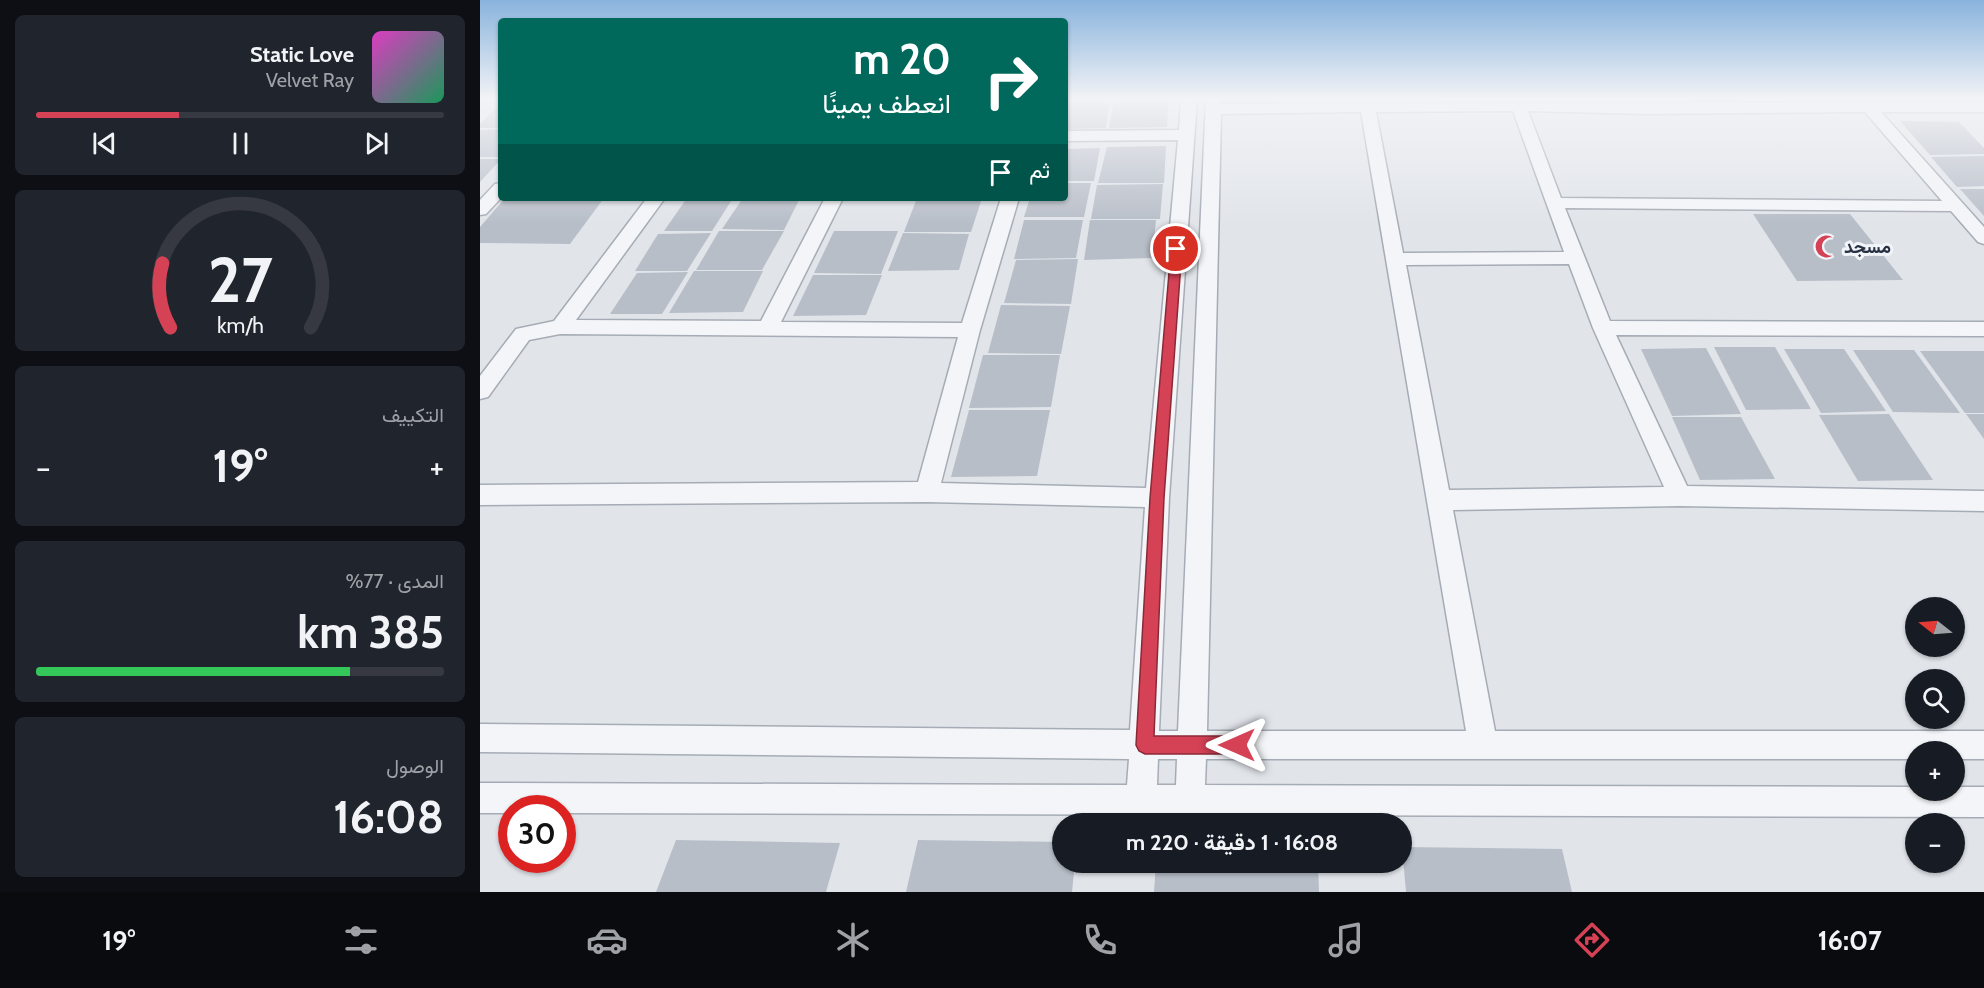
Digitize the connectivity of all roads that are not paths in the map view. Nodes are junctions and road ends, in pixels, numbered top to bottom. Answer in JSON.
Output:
{"nodes":[{"id":1,"x":1185,"y":141,"type":"edge"},
{"id":2,"x":1212,"y":141,"type":"edge"},
{"id":3,"x":1374,"y":141,"type":"edge"},
{"id":4,"x":1532,"y":141,"type":"edge"},
{"id":5,"x":1898,"y":141,"type":"edge"},
{"id":6,"x":498,"y":191,"type":"edge"},
{"id":7,"x":654,"y":201,"type":"edge"},
{"id":8,"x":832,"y":201,"type":"edge"},
{"id":9,"x":1009,"y":201,"type":"edge"},
{"id":10,"x":1554,"y":203,"type":"junction"},
{"id":11,"x":1956,"y":206,"type":"junction"},
{"id":12,"x":480,"y":210,"type":"edge"},
{"id":13,"x":1984,"y":238,"type":"edge"},
{"id":14,"x":1574,"y":258,"type":"junction"},
{"id":15,"x":1396,"y":259,"type":"junction"},
{"id":16,"x":560,"y":327,"type":"junction"},
{"id":17,"x":768,"y":328,"type":"junction"},
{"id":18,"x":1603,"y":328,"type":"junction"},
{"id":19,"x":1984,"y":329,"type":"edge"},
{"id":20,"x":970,"y":330,"type":"junction"},
{"id":21,"x":480,"y":391,"type":"edge"},
{"id":22,"x":927,"y":492,"type":"junction"},
{"id":23,"x":480,"y":495,"type":"edge"},
{"id":24,"x":1680,"y":496,"type":"junction"},
{"id":25,"x":1157,"y":498,"type":"junction"},
{"id":26,"x":1440,"y":500,"type":"junction"},
{"id":27,"x":1984,"y":501,"type":"edge"},
{"id":28,"x":480,"y":738,"type":"edge"},
{"id":29,"x":1483,"y":744,"type":"junction"},
{"id":30,"x":1145,"y":745,"type":"junction"},
{"id":31,"x":1192,"y":745,"type":"junction"},
{"id":32,"x":1984,"y":745,"type":"edge"},
{"id":33,"x":480,"y":798,"type":"edge"},
{"id":34,"x":1141,"y":800,"type":"junction"},
{"id":35,"x":1190,"y":800,"type":"junction"},
{"id":36,"x":1984,"y":801,"type":"edge"}],
"edges":[{"from":1,"to":25,"type":"street"},
{"from":2,"to":31,"type":"street"},
{"from":3,"to":15,"type":"street"},
{"from":4,"to":10,"type":"street"},
{"from":5,"to":11,"type":"street"},
{"from":6,"to":12,"type":"street"},
{"from":7,"to":16,"type":"street"},
{"from":8,"to":17,"type":"street"},
{"from":9,"to":20,"type":"street"},
{"from":10,"to":11,"type":"street"},
{"from":10,"to":14,"type":"street"},
{"from":11,"to":13,"type":"street"},
{"from":14,"to":15,"type":"street"},
{"from":14,"to":18,"type":"street"},
{"from":15,"to":26,"type":"street"},
{"from":16,"to":17,"type":"street"},
{"from":16,"to":21,"type":"street"},
{"from":17,"to":20,"type":"street"},
{"from":18,"to":19,"type":"street"},
{"from":18,"to":24,"type":"street"},
{"from":20,"to":22,"type":"street"},
{"from":22,"to":23,"type":"street"},
{"from":22,"to":25,"type":"street"},
{"from":24,"to":26,"type":"street"},
{"from":24,"to":27,"type":"street"},
{"from":25,"to":30,"type":"street"},
{"from":26,"to":29,"type":"street"},
{"from":28,"to":30,"type":"street"},
{"from":29,"to":31,"type":"street"},
{"from":29,"to":32,"type":"street"},
{"from":30,"to":31,"type":"street"},
{"from":30,"to":34,"type":"street"},
{"from":31,"to":35,"type":"street"},
{"from":33,"to":34,"type":"street"},
{"from":34,"to":35,"type":"street"},
{"from":35,"to":36,"type":"street"}]}
